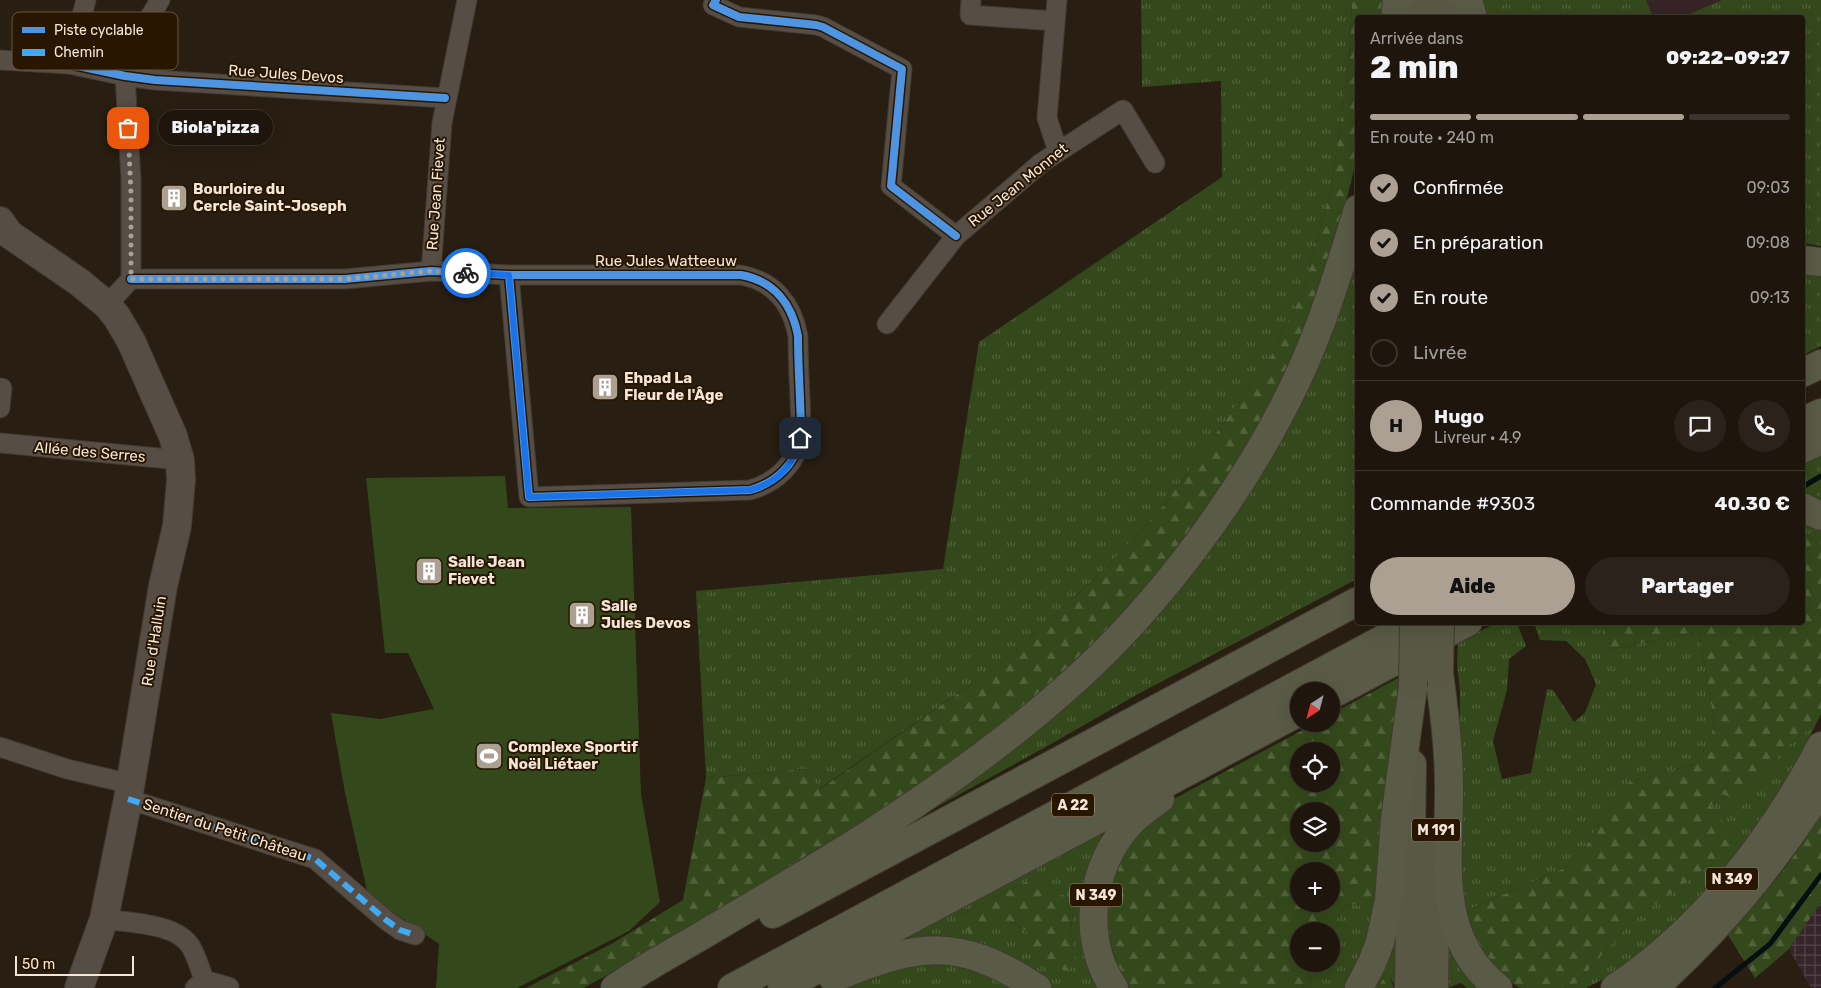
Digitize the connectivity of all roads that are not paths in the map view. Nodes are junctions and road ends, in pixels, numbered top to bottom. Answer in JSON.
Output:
{"nodes":[{"id":1,"x":160,"y":0,"type":"edge"},
{"id":2,"x":467,"y":0,"type":"edge"},
{"id":3,"x":716,"y":0,"type":"edge"},
{"id":4,"x":971,"y":0,"type":"edge"},
{"id":5,"x":1057,"y":0,"type":"edge"},
{"id":6,"x":1397,"y":0,"type":"edge"},
{"id":7,"x":1422,"y":0,"type":"edge"},
{"id":8,"x":1449,"y":0,"type":"edge"},
{"id":9,"x":1468,"y":0,"type":"edge"},
{"id":10,"x":153,"y":12,"type":"edge"},
{"id":11,"x":1395,"y":15,"type":"edge"},
{"id":12,"x":1421,"y":15,"type":"edge"},
{"id":13,"x":1449,"y":15,"type":"edge"},
{"id":14,"x":1472,"y":15,"type":"edge"},
{"id":15,"x":1055,"y":21,"type":"junction"},
{"id":16,"x":98,"y":70,"type":"edge"},
{"id":17,"x":127,"y":70,"type":"edge"},
{"id":18,"x":126,"y":76,"type":"junction"},
{"id":19,"x":446,"y":98,"type":"junction"},
{"id":20,"x":1058,"y":151,"type":"junction"},
{"id":21,"x":1155,"y":163,"type":"dead end"},
{"id":22,"x":1355,"y":219,"type":"edge"},
{"id":23,"x":2,"y":227,"type":"edge"},
{"id":24,"x":956,"y":236,"type":"junction"},
{"id":25,"x":1805,"y":260,"type":"edge"},
{"id":26,"x":1821,"y":262,"type":"edge"},
{"id":27,"x":431,"y":271,"type":"junction"},
{"id":28,"x":509,"y":275,"type":"junction"},
{"id":29,"x":131,"y":279,"type":"junction"},
{"id":30,"x":107,"y":305,"type":"junction"},
{"id":31,"x":887,"y":324,"type":"dead end"},
{"id":32,"x":1821,"y":364,"type":"edge"},
{"id":33,"x":1805,"y":372,"type":"edge"},
{"id":34,"x":0,"y":388,"type":"edge"},
{"id":35,"x":0,"y":408,"type":"edge"},
{"id":36,"x":1821,"y":413,"type":"edge"},
{"id":37,"x":1805,"y":421,"type":"edge"},
{"id":38,"x":1821,"y":440,"type":"edge"},
{"id":39,"x":0,"y":443,"type":"edge"},
{"id":40,"x":1805,"y":448,"type":"edge"},
{"id":41,"x":180,"y":460,"type":"junction"},
{"id":42,"x":1805,"y":508,"type":"edge"},
{"id":43,"x":1821,"y":516,"type":"edge"},
{"id":44,"x":1355,"y":603,"type":"edge"},
{"id":45,"x":1409,"y":625,"type":"edge"},
{"id":46,"x":1415,"y":625,"type":"edge"},
{"id":47,"x":1440,"y":625,"type":"edge"},
{"id":48,"x":1462,"y":625,"type":"edge"},
{"id":49,"x":1439,"y":673,"type":"junction"},
{"id":50,"x":1413,"y":687,"type":"junction"},
{"id":51,"x":1340,"y":691,"type":"edge"},
{"id":52,"x":1290,"y":719,"type":"edge"},
{"id":53,"x":1290,"y":719,"type":"edge"},
{"id":54,"x":1821,"y":746,"type":"edge"},
{"id":55,"x":0,"y":747,"type":"edge"},
{"id":56,"x":1821,"y":789,"type":"edge"},
{"id":57,"x":130,"y":791,"type":"junction"},
{"id":58,"x":104,"y":919,"type":"junction"},
{"id":59,"x":415,"y":935,"type":"dead end"},
{"id":60,"x":200,"y":984,"type":"edge"},
{"id":61,"x":229,"y":987,"type":"edge"},
{"id":62,"x":79,"y":988,"type":"edge"},
{"id":63,"x":615,"y":988,"type":"edge"},
{"id":64,"x":636,"y":988,"type":"edge"},
{"id":65,"x":732,"y":988,"type":"edge"},
{"id":66,"x":782,"y":988,"type":"edge"},
{"id":67,"x":808,"y":988,"type":"edge"},
{"id":68,"x":1037,"y":988,"type":"edge"},
{"id":69,"x":1114,"y":988,"type":"edge"},
{"id":70,"x":1359,"y":988,"type":"edge"},
{"id":71,"x":1409,"y":988,"type":"edge"},
{"id":72,"x":1434,"y":988,"type":"edge"},
{"id":73,"x":1498,"y":988,"type":"edge"},
{"id":74,"x":1615,"y":988,"type":"edge"},
{"id":75,"x":1654,"y":988,"type":"edge"}],
"edges":[{"from":1,"to":10,"type":"street"},
{"from":2,"to":19,"type":"street","name":"Rue Jean Fievet"},
{"from":3,"to":24,"type":"street"},
{"from":4,"to":15,"type":"street"},
{"from":5,"to":15,"type":"street"},
{"from":6,"to":11,"type":"highway"},
{"from":7,"to":12,"type":"highway"},
{"from":8,"to":13,"type":"highway"},
{"from":9,"to":14,"type":"highway"},
{"from":15,"to":20,"type":"street"},
{"from":16,"to":18,"type":"street","name":"Rue Jules Devos"},
{"from":17,"to":18,"type":"street"},
{"from":18,"to":19,"type":"street","name":"Rue Jules Devos"},
{"from":18,"to":29,"type":"street"},
{"from":19,"to":27,"type":"street","name":"Rue Jean Fievet"},
{"from":20,"to":21,"type":"street","name":"Rue Jean Monnet"},
{"from":20,"to":24,"type":"street","name":"Rue Jean Monnet"},
{"from":22,"to":63,"type":"highway"},
{"from":23,"to":30,"type":"main road","name":"Rue d'Halluin"},
{"from":24,"to":31,"type":"street","name":"Rue Jean Monnet"},
{"from":25,"to":26,"type":"highway"},
{"from":27,"to":28,"type":"street","name":"Rue Jules Watteeuw"},
{"from":27,"to":29,"type":"street","name":"Rue Jean Fievet"},
{"from":28,"to":28,"type":"street","name":"Rue Jules Watteeuw"},
{"from":29,"to":30,"type":"street"},
{"from":30,"to":41,"type":"main road","name":"Rue d'Halluin"},
{"from":32,"to":33,"type":"highway"},
{"from":34,"to":35,"type":"street"},
{"from":36,"to":37,"type":"highway"},
{"from":38,"to":40,"type":"highway"},
{"from":39,"to":41,"type":"street","name":"Allée des Serres"},
{"from":41,"to":57,"type":"main road","name":"Rue d'Halluin"},
{"from":42,"to":43,"type":"highway"},
{"from":44,"to":64,"type":"highway"},
{"from":45,"to":65,"type":"highway","number":"A 22"},
{"from":46,"to":50,"type":"highway","number":"M 191","bridge":true},
{"from":47,"to":49,"type":"highway","number":"M 191","bridge":true},
{"from":48,"to":51,"type":"highway"},
{"from":49,"to":72,"type":"highway","number":"M 191"},
{"from":49,"to":73,"type":"highway"},
{"from":50,"to":70,"type":"highway"},
{"from":50,"to":71,"type":"highway","number":"M 191"},
{"from":52,"to":66,"type":"highway"},
{"from":53,"to":69,"type":"highway","number":"N 349"},
{"from":54,"to":74,"type":"highway","number":"N 349"},
{"from":55,"to":57,"type":"street","name":"Sentier du Petit Château"},
{"from":56,"to":75,"type":"highway"},
{"from":57,"to":58,"type":"main road","name":"Rue d'Halluin"},
{"from":57,"to":59,"type":"street","name":"Sentier du Petit Château"},
{"from":58,"to":60,"type":"street"},
{"from":58,"to":62,"type":"main road","name":"Rue d'Halluin"},
{"from":60,"to":61,"type":"street"},
{"from":67,"to":68,"type":"highway"}]}
